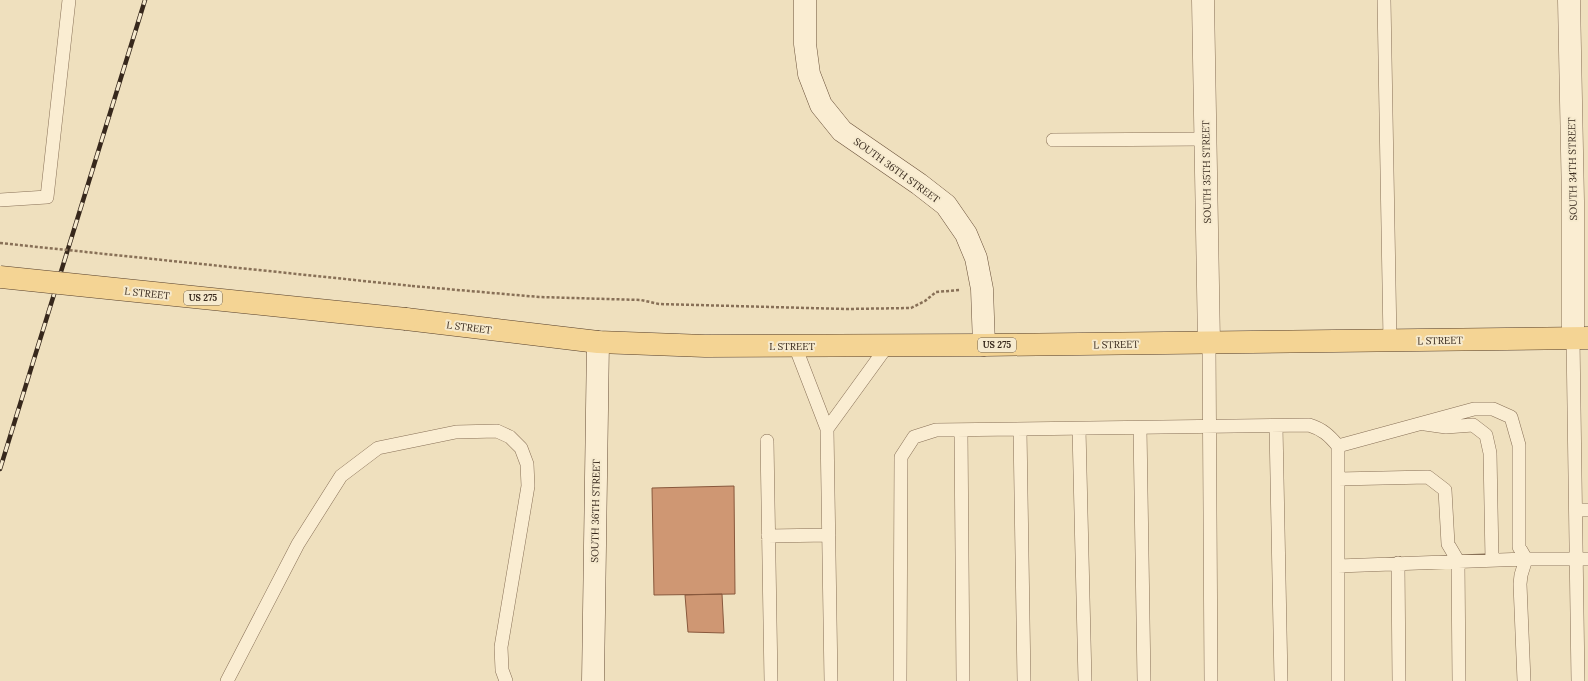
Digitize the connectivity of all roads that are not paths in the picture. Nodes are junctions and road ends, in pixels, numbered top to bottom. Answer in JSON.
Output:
{"nodes":[{"id":1,"x":69,"y":0,"type":"edge"},
{"id":2,"x":805,"y":0,"type":"edge"},
{"id":3,"x":1203,"y":0,"type":"edge"},
{"id":4,"x":1384,"y":0,"type":"edge"},
{"id":5,"x":1569,"y":0,"type":"edge"},
{"id":6,"x":1205,"y":139,"type":"junction"},
{"id":7,"x":1053,"y":140,"type":"dead end"},
{"id":8,"x":0,"y":200,"type":"edge"},
{"id":9,"x":0,"y":277,"type":"edge"},
{"id":10,"x":1581,"y":338,"type":"edge"},
{"id":11,"x":1390,"y":341,"type":"junction"},
{"id":12,"x":598,"y":342,"type":"junction"},
{"id":13,"x":1209,"y":343,"type":"junction"},
{"id":14,"x":984,"y":345,"type":"junction"},
{"id":15,"x":795,"y":346,"type":"junction"},
{"id":16,"x":888,"y":346,"type":"junction"},
{"id":17,"x":1419,"y":423,"type":"junction"},
{"id":18,"x":1276,"y":426,"type":"junction"},
{"id":19,"x":1140,"y":428,"type":"junction"},
{"id":20,"x":1209,"y":428,"type":"junction"},
{"id":21,"x":827,"y":429,"type":"junction"},
{"id":22,"x":1079,"y":429,"type":"junction"},
{"id":23,"x":961,"y":430,"type":"junction"},
{"id":24,"x":1020,"y":430,"type":"junction"},
{"id":25,"x":767,"y":441,"type":"dead end"},
{"id":26,"x":1338,"y":446,"type":"junction"},
{"id":27,"x":1338,"y":479,"type":"junction"},
{"id":28,"x":1582,"y":510,"type":"edge"},
{"id":29,"x":829,"y":535,"type":"junction"},
{"id":30,"x":768,"y":536,"type":"junction"},
{"id":31,"x":1526,"y":559,"type":"junction"},
{"id":32,"x":1582,"y":559,"type":"edge"},
{"id":33,"x":1492,"y":560,"type":"junction"},
{"id":34,"x":1458,"y":561,"type":"junction"},
{"id":35,"x":1398,"y":563,"type":"junction"},
{"id":36,"x":1338,"y":566,"type":"junction"},
{"id":37,"x":226,"y":681,"type":"edge"},
{"id":38,"x":506,"y":681,"type":"edge"},
{"id":39,"x":593,"y":681,"type":"edge"},
{"id":40,"x":771,"y":681,"type":"edge"},
{"id":41,"x":831,"y":681,"type":"edge"},
{"id":42,"x":900,"y":681,"type":"edge"},
{"id":43,"x":963,"y":681,"type":"edge"},
{"id":44,"x":1024,"y":681,"type":"edge"},
{"id":45,"x":1085,"y":681,"type":"edge"},
{"id":46,"x":1144,"y":681,"type":"edge"},
{"id":47,"x":1211,"y":681,"type":"edge"},
{"id":48,"x":1281,"y":681,"type":"edge"},
{"id":49,"x":1338,"y":681,"type":"edge"},
{"id":50,"x":1399,"y":681,"type":"edge"},
{"id":51,"x":1459,"y":681,"type":"edge"},
{"id":52,"x":1524,"y":681,"type":"edge"},
{"id":53,"x":1578,"y":681,"type":"edge"}],
"edges":[{"from":1,"to":8,"type":"lane"},
{"from":2,"to":14,"type":"street","name":"SOUTH 36TH STREET"},
{"from":3,"to":6,"type":"street","name":"SOUTH 35TH STREET"},
{"from":4,"to":11,"type":"lane"},
{"from":5,"to":10,"type":"street","name":"SOUTH 34TH STREET"},
{"from":6,"to":7,"type":"lane"},
{"from":6,"to":13,"type":"street","name":"SOUTH 35TH STREET"},
{"from":9,"to":12,"type":"main road","name":"L STREET","number":"US 275","bridge":true},
{"from":10,"to":11,"type":"main road","name":"L STREET","number":"US 275"},
{"from":10,"to":28,"type":"lane"},
{"from":11,"to":13,"type":"main road","name":"L STREET","number":"US 275"},
{"from":12,"to":15,"type":"main road","name":"L STREET","number":"US 275"},
{"from":12,"to":39,"type":"street","name":"SOUTH 36TH STREET"},
{"from":13,"to":14,"type":"main road","name":"L STREET","number":"US 275"},
{"from":13,"to":20,"type":"lane"},
{"from":14,"to":16,"type":"main road","name":"L STREET","number":"US 275"},
{"from":15,"to":16,"type":"main road","name":"L STREET","number":"US 275"},
{"from":15,"to":21,"type":"lane"},
{"from":16,"to":21,"type":"lane"},
{"from":17,"to":26,"type":"lane"},
{"from":17,"to":31,"type":"lane"},
{"from":17,"to":33,"type":"lane"},
{"from":18,"to":20,"type":"lane"},
{"from":18,"to":26,"type":"lane"},
{"from":18,"to":48,"type":"lane"},
{"from":19,"to":20,"type":"lane"},
{"from":19,"to":22,"type":"lane"},
{"from":19,"to":46,"type":"lane"},
{"from":20,"to":47,"type":"lane"},
{"from":21,"to":29,"type":"lane"},
{"from":22,"to":24,"type":"lane"},
{"from":22,"to":45,"type":"lane"},
{"from":23,"to":24,"type":"lane"},
{"from":23,"to":42,"type":"lane"},
{"from":23,"to":43,"type":"lane"},
{"from":24,"to":44,"type":"lane"},
{"from":25,"to":30,"type":"lane"},
{"from":26,"to":27,"type":"lane"},
{"from":27,"to":34,"type":"lane"},
{"from":27,"to":36,"type":"lane"},
{"from":28,"to":32,"type":"lane"},
{"from":29,"to":30,"type":"lane"},
{"from":29,"to":41,"type":"lane"},
{"from":30,"to":40,"type":"lane"},
{"from":31,"to":32,"type":"lane"},
{"from":31,"to":33,"type":"lane"},
{"from":31,"to":52,"type":"lane"},
{"from":32,"to":53,"type":"lane"},
{"from":33,"to":34,"type":"lane"},
{"from":34,"to":35,"type":"lane"},
{"from":34,"to":51,"type":"lane"},
{"from":35,"to":36,"type":"lane"},
{"from":35,"to":50,"type":"lane"},
{"from":36,"to":49,"type":"lane"},
{"from":37,"to":38,"type":"lane"}]}
